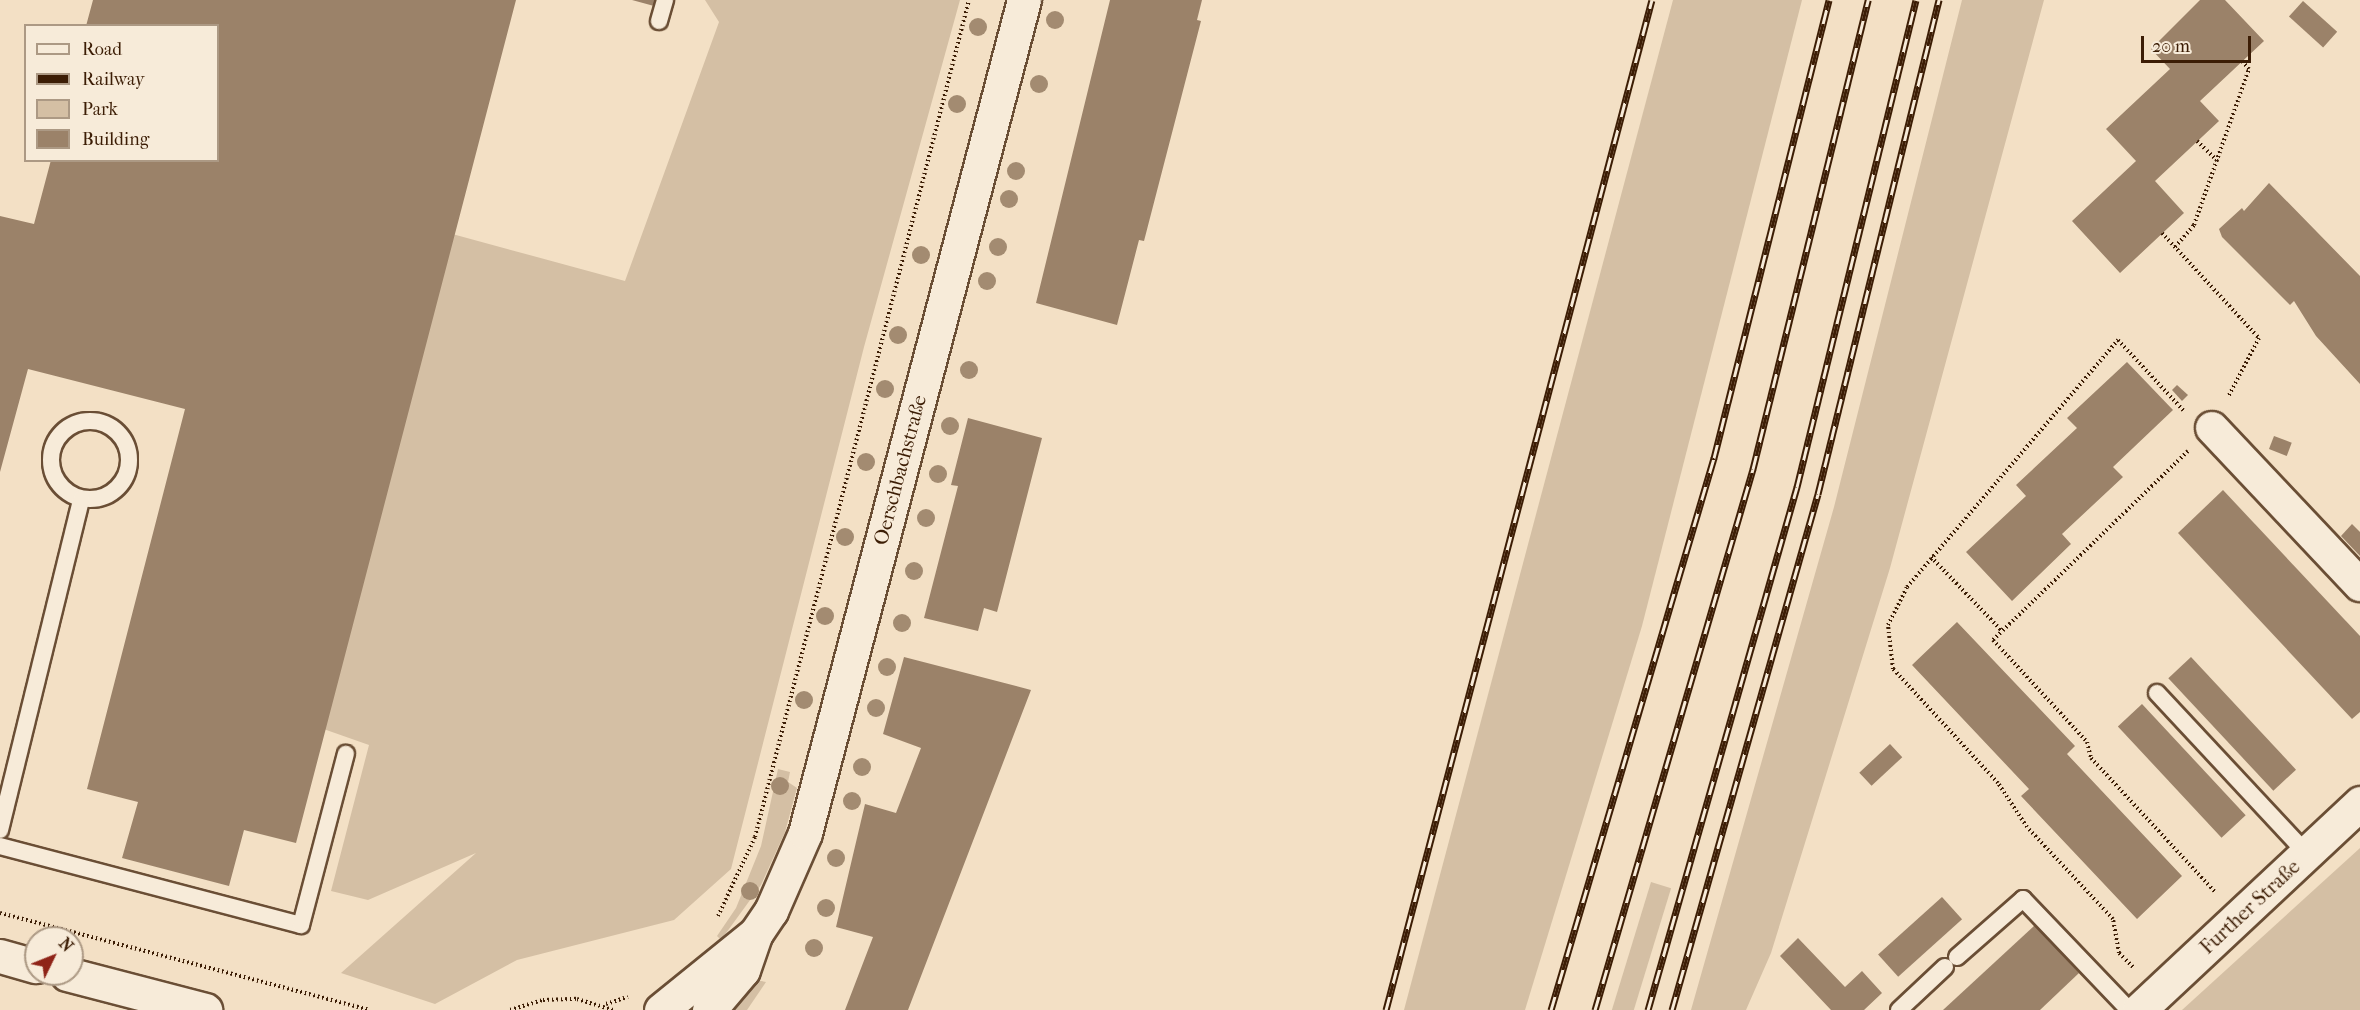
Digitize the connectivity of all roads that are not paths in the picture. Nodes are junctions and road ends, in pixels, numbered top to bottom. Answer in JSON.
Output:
{"nodes":[{"id":1,"x":665,"y":0,"type":"edge"},
{"id":2,"x":1024,"y":0,"type":"edge"},
{"id":3,"x":659,"y":21,"type":"dead end"},
{"id":4,"x":2212,"y":428,"type":"road end"},
{"id":5,"x":81,"y":499,"type":"junction"},
{"id":6,"x":2360,"y":585,"type":"edge"},
{"id":7,"x":2157,"y":693,"type":"dead end"},
{"id":8,"x":346,"y":754,"type":"dead end"},
{"id":9,"x":2360,"y":803,"type":"edge"},
{"id":10,"x":0,"y":830,"type":"edge"},
{"id":11,"x":0,"y":846,"type":"edge"},
{"id":12,"x":2307,"y":854,"type":"junction"},
{"id":13,"x":756,"y":933,"type":"junction"},
{"id":14,"x":0,"y":956,"type":"edge"},
{"id":15,"x":24,"y":963,"type":"edge"},
{"id":16,"x":84,"y":978,"type":"edge"},
{"id":17,"x":2141,"y":1004,"type":"edge"},
{"id":18,"x":205,"y":1010,"type":"edge"},
{"id":19,"x":661,"y":1010,"type":"edge"},
{"id":20,"x":709,"y":1010,"type":"edge"},
{"id":21,"x":1899,"y":1010,"type":"edge"}],
"edges":[{"from":1,"to":3,"type":"lane"},
{"from":2,"to":13,"type":"main road","name":"Oerschbachstraße"},
{"from":4,"to":6,"type":"street"},
{"from":5,"to":5,"type":"lane"},
{"from":5,"to":10,"type":"lane"},
{"from":7,"to":12,"type":"lane"},
{"from":8,"to":11,"type":"lane"},
{"from":9,"to":12,"type":"main road","name":"Further Straße"},
{"from":12,"to":17,"type":"main road","name":"Further Straße"},
{"from":13,"to":19,"type":"main road","name":"Oerschbachstraße"},
{"from":13,"to":20,"type":"main road","name":"Oerschbachstraße"},
{"from":14,"to":15,"type":"main road"},
{"from":16,"to":18,"type":"main road"},
{"from":17,"to":21,"type":"lane"}]}
